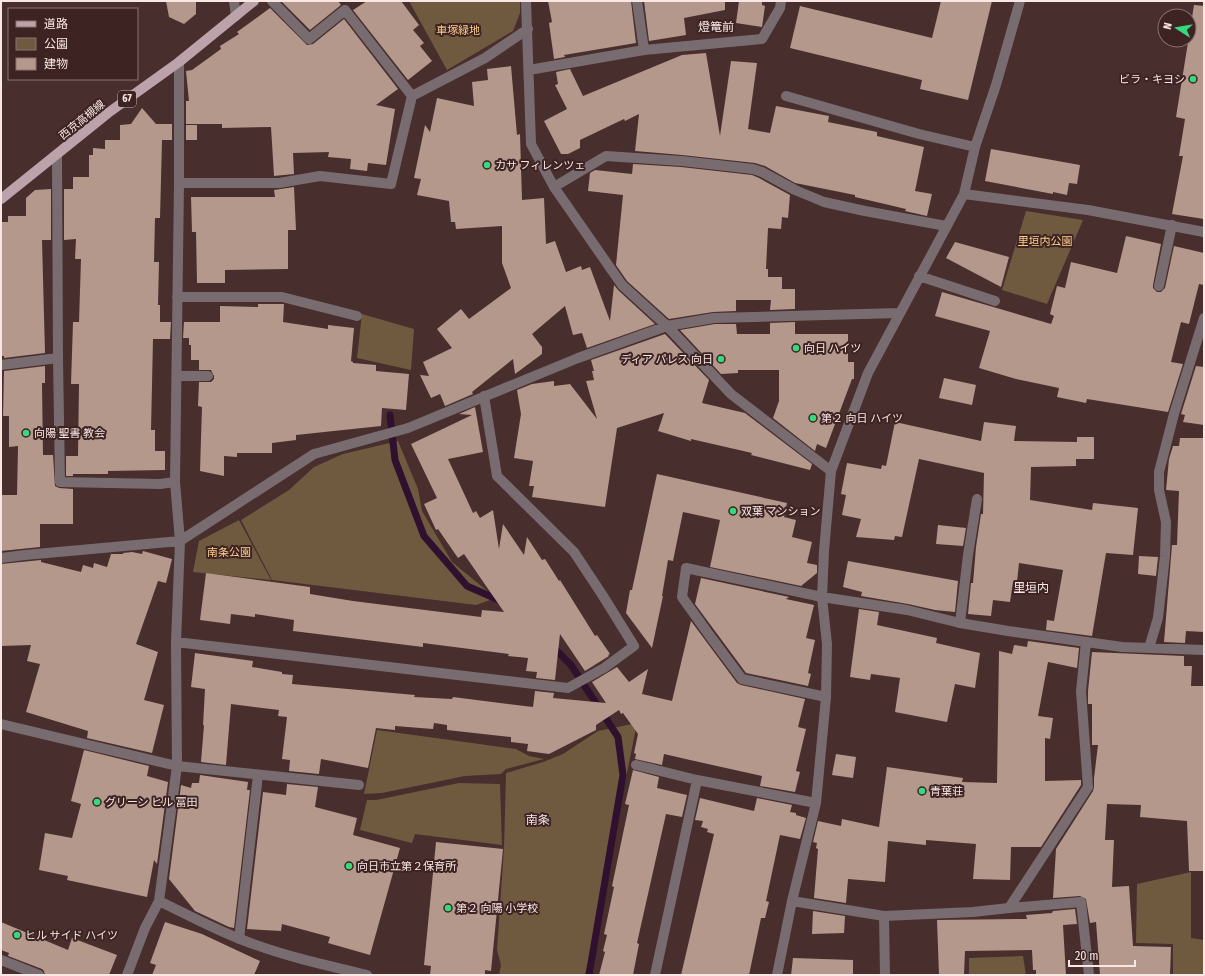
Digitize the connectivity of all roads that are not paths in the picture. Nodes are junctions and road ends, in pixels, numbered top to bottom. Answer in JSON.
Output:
{"nodes":[{"id":1,"x":234,"y":1,"type":"edge"},
{"id":2,"x":254,"y":1,"type":"edge"},
{"id":3,"x":272,"y":1,"type":"edge"},
{"id":4,"x":526,"y":1,"type":"edge"},
{"id":5,"x":637,"y":1,"type":"edge"},
{"id":6,"x":781,"y":1,"type":"edge"},
{"id":7,"x":1020,"y":1,"type":"edge"},
{"id":8,"x":236,"y":16,"type":"junction"},
{"id":9,"x":528,"y":29,"type":"junction"},
{"id":10,"x":644,"y":50,"type":"junction"},
{"id":11,"x":179,"y":62,"type":"junction"},
{"id":12,"x":529,"y":70,"type":"junction"},
{"id":13,"x":412,"y":96,"type":"junction"},
{"id":14,"x":786,"y":96,"type":"dead end"},
{"id":15,"x":975,"y":147,"type":"junction"},
{"id":16,"x":57,"y":155,"type":"junction"},
{"id":17,"x":179,"y":183,"type":"junction"},
{"id":18,"x":554,"y":187,"type":"junction"},
{"id":19,"x":964,"y":194,"type":"junction"},
{"id":20,"x":1,"y":199,"type":"edge"},
{"id":21,"x":1172,"y":225,"type":"junction"},
{"id":22,"x":946,"y":226,"type":"junction"},
{"id":23,"x":1204,"y":232,"type":"edge"},
{"id":24,"x":919,"y":276,"type":"junction"},
{"id":25,"x":1159,"y":286,"type":"dead end"},
{"id":26,"x":177,"y":297,"type":"junction"},
{"id":27,"x":995,"y":301,"type":"dead end"},
{"id":28,"x":899,"y":313,"type":"junction"},
{"id":29,"x":357,"y":316,"type":"dead end"},
{"id":30,"x":1204,"y":318,"type":"edge"},
{"id":31,"x":667,"y":326,"type":"junction"},
{"id":32,"x":58,"y":358,"type":"junction"},
{"id":33,"x":1,"y":365,"type":"edge"},
{"id":34,"x":177,"y":376,"type":"junction"},
{"id":35,"x":208,"y":376,"type":"dead end"},
{"id":36,"x":484,"y":396,"type":"junction"},
{"id":37,"x":831,"y":471,"type":"junction"},
{"id":38,"x":175,"y":482,"type":"junction"},
{"id":39,"x":977,"y":499,"type":"dead end"},
{"id":40,"x":180,"y":541,"type":"junction"},
{"id":41,"x":1,"y":558,"type":"edge"},
{"id":42,"x":822,"y":597,"type":"junction"},
{"id":43,"x":960,"y":623,"type":"junction"},
{"id":44,"x":176,"y":642,"type":"junction"},
{"id":45,"x":1086,"y":642,"type":"junction"},
{"id":46,"x":1150,"y":648,"type":"junction"},
{"id":47,"x":1204,"y":650,"type":"edge"},
{"id":48,"x":826,"y":697,"type":"junction"},
{"id":49,"x":1,"y":724,"type":"edge"},
{"id":50,"x":636,"y":765,"type":"dead end"},
{"id":51,"x":177,"y":766,"type":"junction"},
{"id":52,"x":258,"y":775,"type":"junction"},
{"id":53,"x":697,"y":780,"type":"junction"},
{"id":54,"x":359,"y":785,"type":"dead end"},
{"id":55,"x":816,"y":803,"type":"junction"},
{"id":56,"x":159,"y":901,"type":"junction"},
{"id":57,"x":792,"y":901,"type":"junction"},
{"id":58,"x":1009,"y":908,"type":"junction"},
{"id":59,"x":884,"y":916,"type":"junction"},
{"id":60,"x":239,"y":939,"type":"junction"},
{"id":61,"x":1,"y":960,"type":"edge"},
{"id":62,"x":39,"y":975,"type":"edge"},
{"id":63,"x":127,"y":975,"type":"edge"},
{"id":64,"x":367,"y":975,"type":"edge"},
{"id":65,"x":655,"y":975,"type":"edge"},
{"id":66,"x":777,"y":975,"type":"edge"},
{"id":67,"x":885,"y":975,"type":"edge"},
{"id":68,"x":1089,"y":975,"type":"edge"}],
"edges":[{"from":1,"to":8,"type":"street"},
{"from":2,"to":8,"type":"main road","name":"西京高槻線","number":"67"},
{"from":3,"to":13,"type":"street"},
{"from":4,"to":9,"type":"street"},
{"from":5,"to":10,"type":"street"},
{"from":6,"to":10,"type":"street"},
{"from":7,"to":15,"type":"street"},
{"from":8,"to":11,"type":"main road","name":"西京高槻線","number":"67"},
{"from":9,"to":12,"type":"street"},
{"from":9,"to":13,"type":"street"},
{"from":10,"to":12,"type":"street"},
{"from":11,"to":16,"type":"main road","name":"西京高槻線","number":"67"},
{"from":11,"to":17,"type":"street"},
{"from":12,"to":18,"type":"street"},
{"from":13,"to":17,"type":"street"},
{"from":14,"to":15,"type":"street"},
{"from":15,"to":19,"type":"street"},
{"from":16,"to":20,"type":"main road","name":"西京高槻線","number":"67"},
{"from":16,"to":32,"type":"street"},
{"from":17,"to":26,"type":"street"},
{"from":18,"to":22,"type":"street"},
{"from":18,"to":31,"type":"street"},
{"from":19,"to":21,"type":"street"},
{"from":19,"to":22,"type":"street"},
{"from":21,"to":23,"type":"street"},
{"from":21,"to":25,"type":"street"},
{"from":22,"to":24,"type":"street"},
{"from":24,"to":27,"type":"street"},
{"from":24,"to":28,"type":"street"},
{"from":26,"to":29,"type":"street"},
{"from":26,"to":34,"type":"street"},
{"from":28,"to":31,"type":"street"},
{"from":28,"to":37,"type":"street"},
{"from":30,"to":46,"type":"street"},
{"from":31,"to":36,"type":"street"},
{"from":31,"to":37,"type":"street"},
{"from":32,"to":33,"type":"street"},
{"from":32,"to":38,"type":"street"},
{"from":34,"to":35,"type":"street"},
{"from":34,"to":38,"type":"street"},
{"from":36,"to":40,"type":"street"},
{"from":36,"to":44,"type":"street"},
{"from":37,"to":42,"type":"street"},
{"from":38,"to":40,"type":"street"},
{"from":39,"to":43,"type":"street"},
{"from":40,"to":41,"type":"street"},
{"from":40,"to":44,"type":"street"},
{"from":42,"to":43,"type":"street"},
{"from":42,"to":48,"type":"street"},
{"from":42,"to":48,"type":"street"},
{"from":43,"to":45,"type":"street"},
{"from":44,"to":51,"type":"street"},
{"from":45,"to":46,"type":"street"},
{"from":45,"to":58,"type":"street"},
{"from":46,"to":47,"type":"street"},
{"from":48,"to":55,"type":"street"},
{"from":49,"to":51,"type":"street"},
{"from":50,"to":53,"type":"street"},
{"from":51,"to":52,"type":"street"},
{"from":51,"to":56,"type":"street"},
{"from":52,"to":54,"type":"street"},
{"from":52,"to":60,"type":"street"},
{"from":53,"to":55,"type":"street"},
{"from":53,"to":65,"type":"street"},
{"from":55,"to":57,"type":"street"},
{"from":56,"to":60,"type":"street"},
{"from":56,"to":63,"type":"street"},
{"from":57,"to":59,"type":"street"},
{"from":57,"to":66,"type":"street"},
{"from":58,"to":59,"type":"street"},
{"from":58,"to":68,"type":"street"},
{"from":59,"to":67,"type":"street"},
{"from":60,"to":64,"type":"street"},
{"from":61,"to":62,"type":"street"}]}
